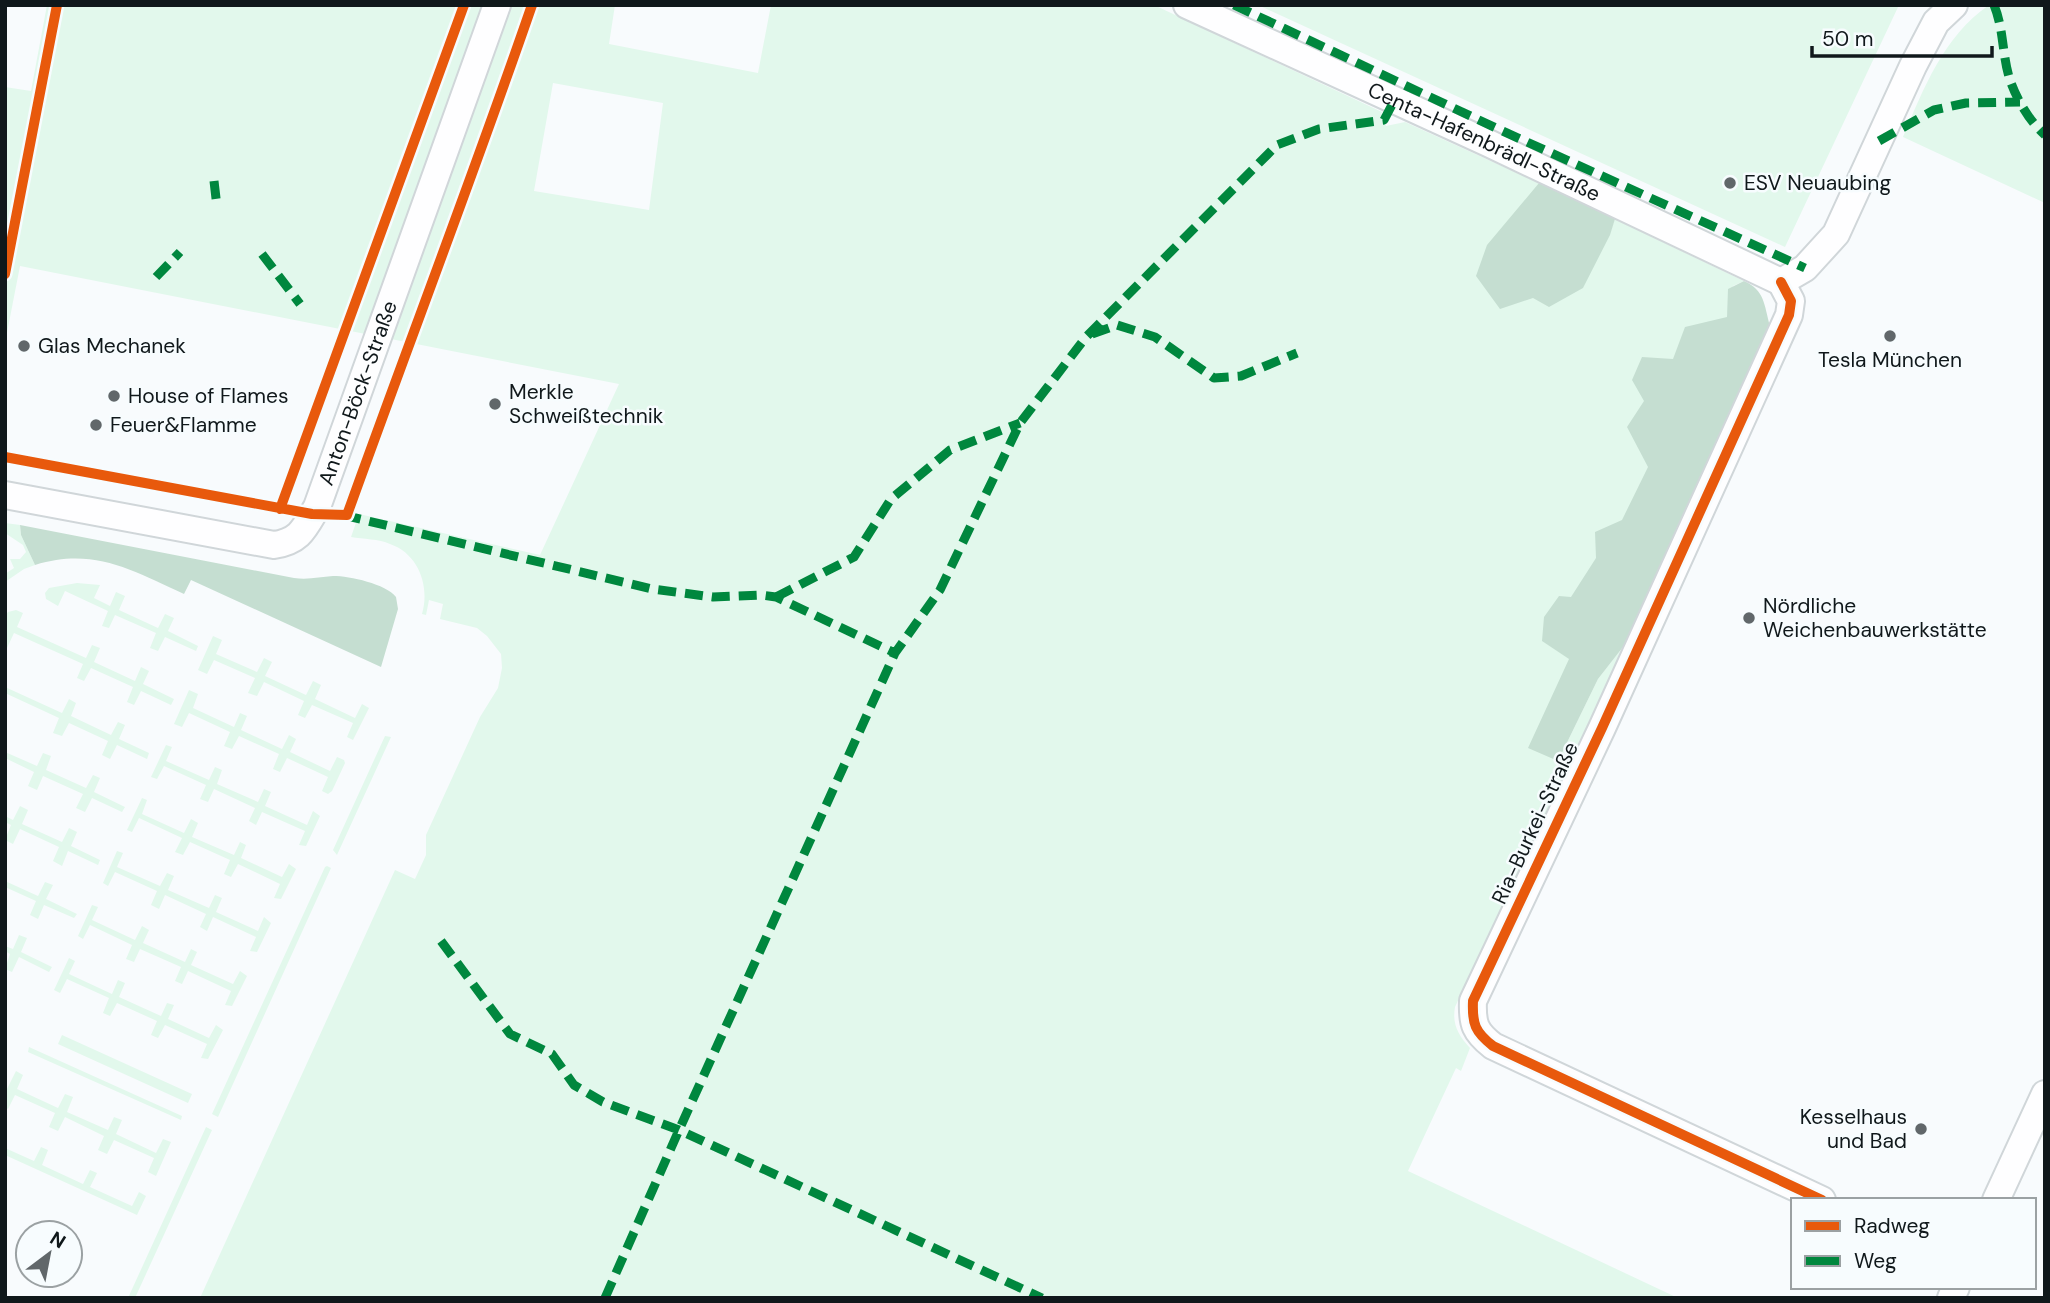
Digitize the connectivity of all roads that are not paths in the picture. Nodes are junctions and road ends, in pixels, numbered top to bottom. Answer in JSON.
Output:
{"nodes":[{"id":1,"x":497,"y":5,"type":"edge"},
{"id":2,"x":1187,"y":5,"type":"edge"},
{"id":3,"x":1954,"y":5,"type":"edge"},
{"id":4,"x":1781,"y":282,"type":"junction"},
{"id":5,"x":5,"y":495,"type":"edge"},
{"id":6,"x":2045,"y":1094,"type":"edge"},
{"id":7,"x":1818,"y":1198,"type":"edge"},
{"id":8,"x":1997,"y":1198,"type":"edge"}],
"edges":[{"from":1,"to":5,"type":"street","name":"Anton-Böck-Straße"},
{"from":2,"to":4,"type":"street","name":"Centa-Hafenbrädl-Straße"},
{"from":3,"to":4,"type":"street"},
{"from":4,"to":7,"type":"street","name":"Ria-Burkei-Straße"},
{"from":6,"to":8,"type":"street"}]}
